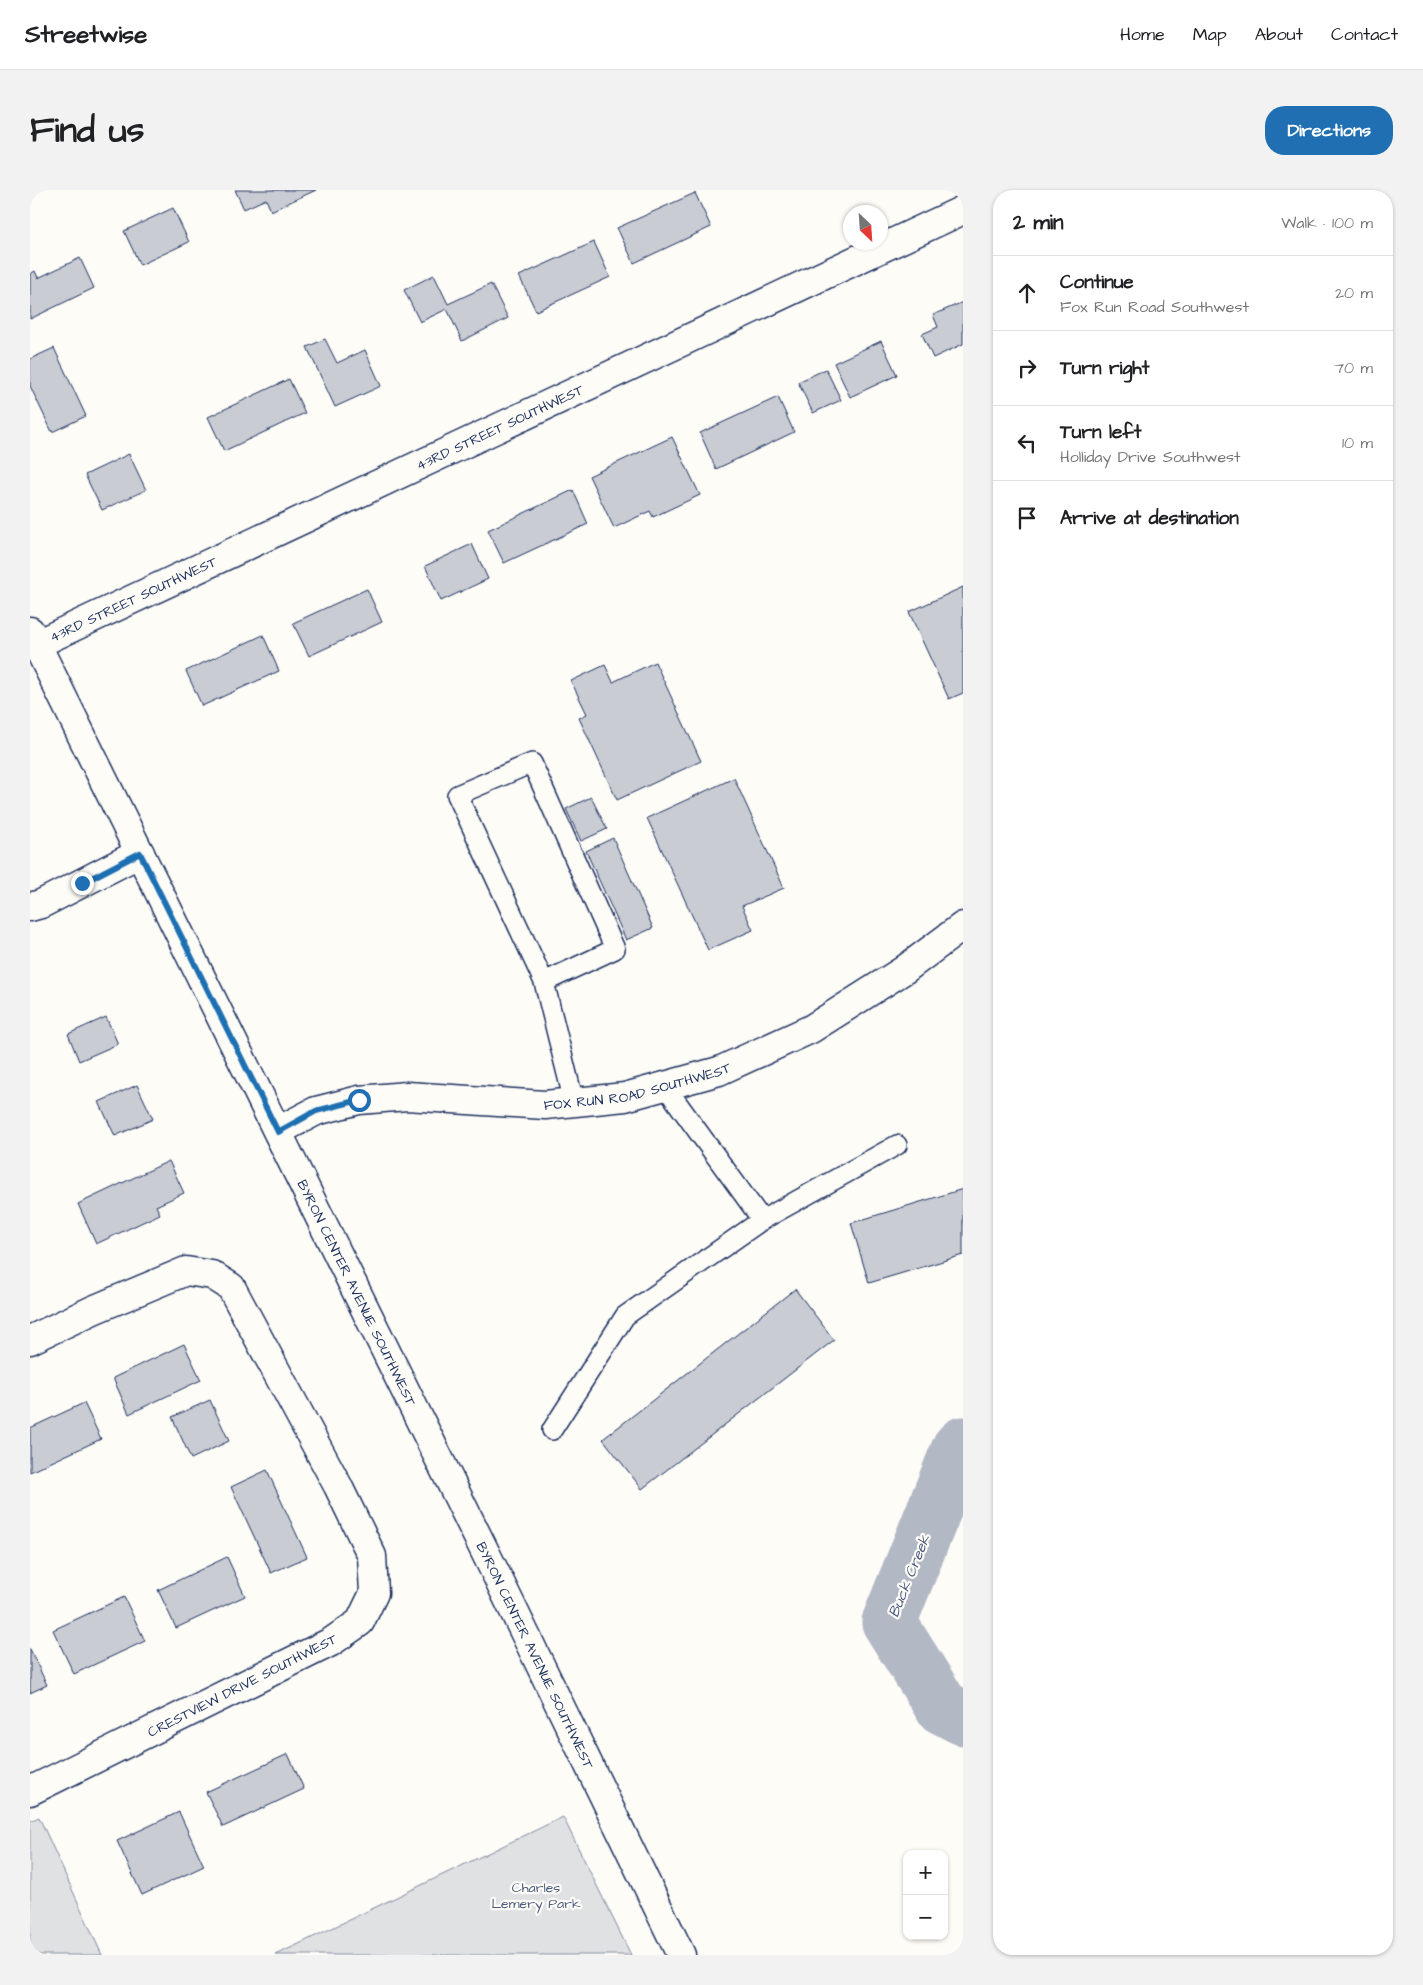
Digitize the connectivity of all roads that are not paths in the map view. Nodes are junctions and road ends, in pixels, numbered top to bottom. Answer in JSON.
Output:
{"nodes":[{"id":1,"x":963,"y":210,"type":"edge"},
{"id":2,"x":33,"y":638,"type":"edge"},
{"id":3,"x":140,"y":853,"type":"junction"},
{"id":4,"x":30,"y":907,"type":"edge"},
{"id":5,"x":963,"y":926,"type":"edge"},
{"id":6,"x":544,"y":982,"type":"junction"},
{"id":7,"x":665,"y":1086,"type":"junction"},
{"id":8,"x":574,"y":1102,"type":"junction"},
{"id":9,"x":278,"y":1132,"type":"junction"},
{"id":10,"x":897,"y":1145,"type":"dead end"},
{"id":11,"x":762,"y":1220,"type":"junction"},
{"id":12,"x":30,"y":1340,"type":"edge"},
{"id":13,"x":552,"y":1430,"type":"dead end"},
{"id":14,"x":30,"y":1791,"type":"edge"},
{"id":15,"x":681,"y":1955,"type":"edge"}],
"edges":[{"from":1,"to":2,"type":"street","name":"43RD STREET SOUTHWEST"},
{"from":2,"to":3,"type":"street","name":"BYRON CENTER AVENUE SOUTHWEST"},
{"from":3,"to":4,"type":"street"},
{"from":3,"to":9,"type":"street","name":"BYRON CENTER AVENUE SOUTHWEST"},
{"from":5,"to":7,"type":"street","name":"FOX RUN ROAD SOUTHWEST"},
{"from":6,"to":6,"type":"lane"},
{"from":6,"to":8,"type":"lane"},
{"from":7,"to":8,"type":"street","name":"FOX RUN ROAD SOUTHWEST"},
{"from":7,"to":11,"type":"lane"},
{"from":8,"to":9,"type":"street","name":"FOX RUN ROAD SOUTHWEST"},
{"from":9,"to":15,"type":"street","name":"BYRON CENTER AVENUE SOUTHWEST"},
{"from":10,"to":11,"type":"lane"},
{"from":11,"to":13,"type":"lane"},
{"from":12,"to":14,"type":"street","name":"CRESTVIEW DRIVE SOUTHWEST"}]}
